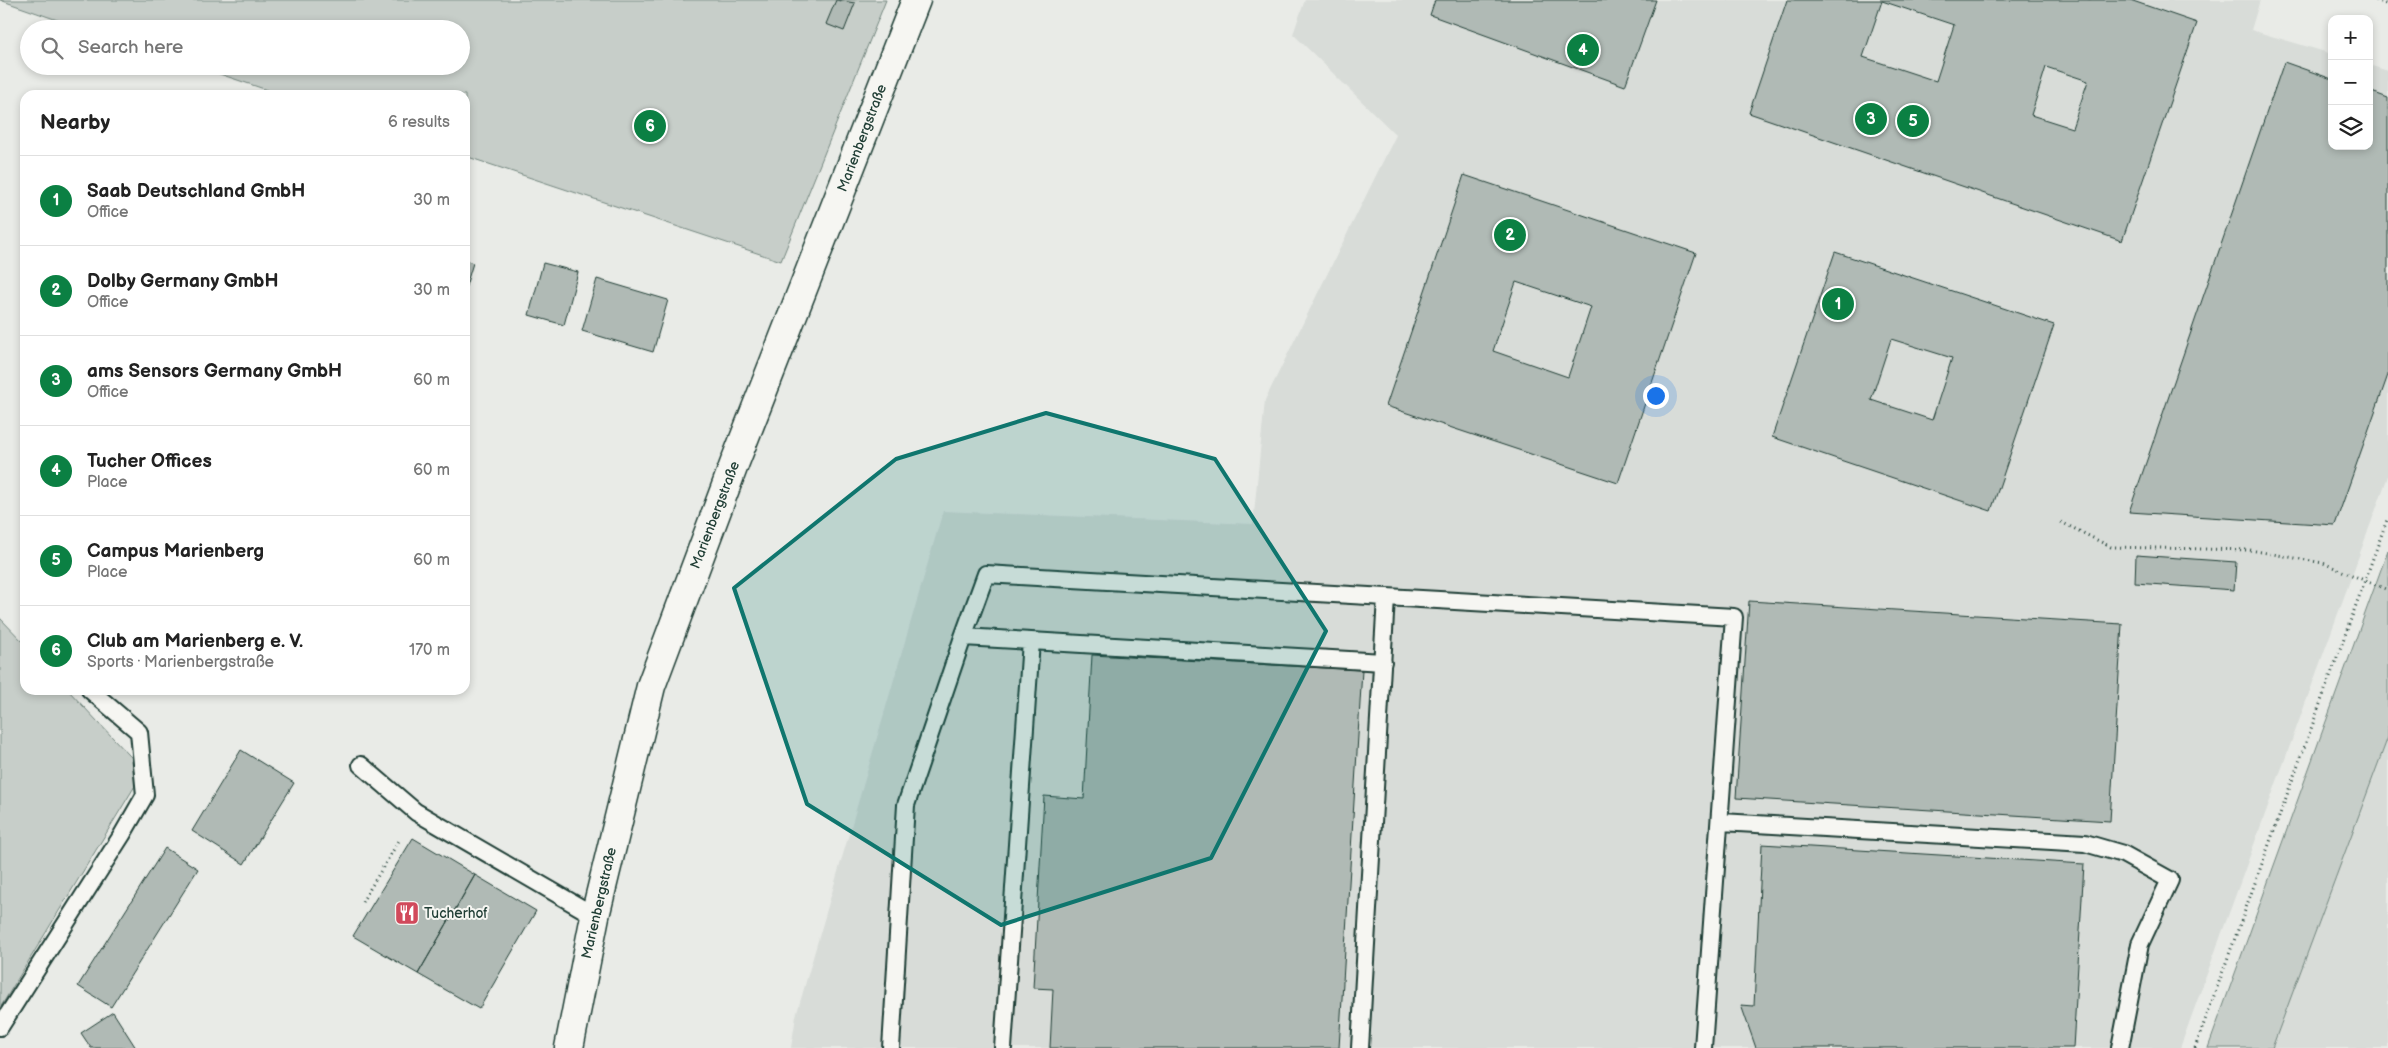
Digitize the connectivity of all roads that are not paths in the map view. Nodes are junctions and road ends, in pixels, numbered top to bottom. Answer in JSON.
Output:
{"nodes":[{"id":1,"x":916,"y":0,"type":"edge"},
{"id":2,"x":1386,"y":597,"type":"junction"},
{"id":3,"x":963,"y":637,"type":"junction"},
{"id":4,"x":1031,"y":641,"type":"junction"},
{"id":5,"x":1383,"y":662,"type":"junction"},
{"id":6,"x":96,"y":695,"type":"edge"},
{"id":7,"x":361,"y":765,"type":"dead end"},
{"id":8,"x":1721,"y":822,"type":"junction"},
{"id":9,"x":595,"y":916,"type":"junction"},
{"id":10,"x":0,"y":1027,"type":"edge"},
{"id":11,"x":569,"y":1048,"type":"edge"},
{"id":12,"x":891,"y":1048,"type":"edge"},
{"id":13,"x":1003,"y":1048,"type":"edge"},
{"id":14,"x":1360,"y":1048,"type":"edge"},
{"id":15,"x":1704,"y":1048,"type":"edge"},
{"id":16,"x":2120,"y":1048,"type":"edge"}],
"edges":[{"from":1,"to":9,"type":"street","name":"Marienbergstraße"},
{"from":2,"to":3,"type":"lane"},
{"from":2,"to":5,"type":"lane"},
{"from":2,"to":8,"type":"lane"},
{"from":3,"to":4,"type":"lane"},
{"from":3,"to":12,"type":"lane"},
{"from":4,"to":5,"type":"lane"},
{"from":4,"to":13,"type":"lane"},
{"from":5,"to":14,"type":"lane"},
{"from":6,"to":10,"type":"lane"},
{"from":7,"to":9,"type":"lane"},
{"from":8,"to":15,"type":"lane"},
{"from":8,"to":16,"type":"lane"},
{"from":9,"to":11,"type":"street","name":"Marienbergstraße"}]}
